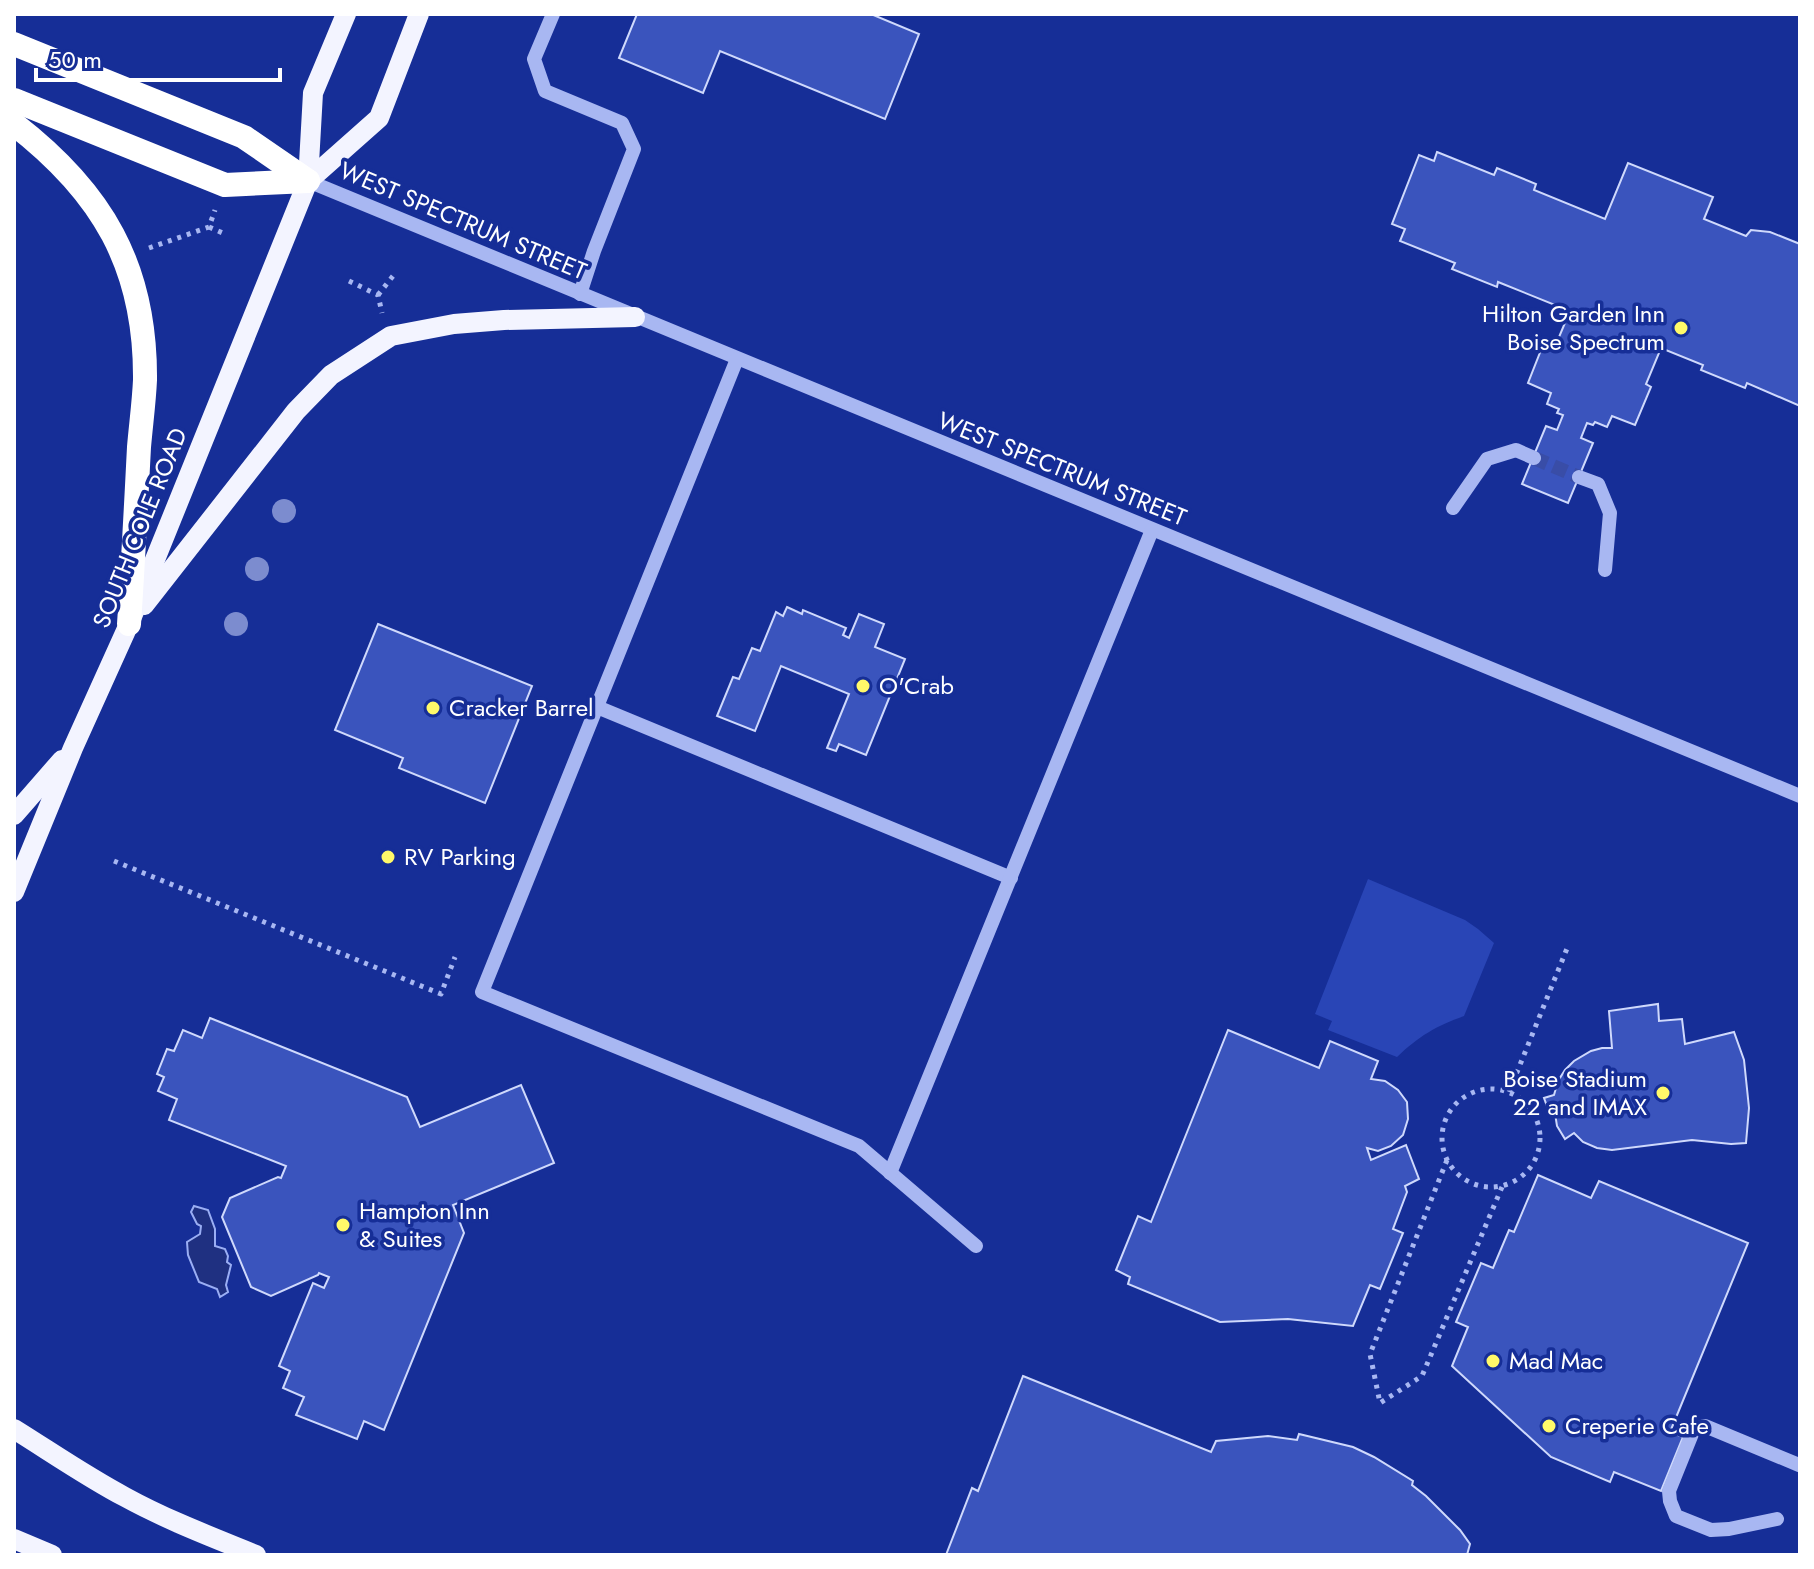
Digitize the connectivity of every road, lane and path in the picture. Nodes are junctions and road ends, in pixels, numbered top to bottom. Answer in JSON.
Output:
{"nodes":[{"id":1,"x":346,"y":14,"type":"edge"},
{"id":2,"x":419,"y":14,"type":"edge"},
{"id":3,"x":553,"y":14,"type":"edge"},
{"id":4,"x":14,"y":44,"type":"edge"},
{"id":5,"x":14,"y":100,"type":"edge"},
{"id":6,"x":14,"y":124,"type":"edge"},
{"id":7,"x":308,"y":181,"type":"junction"},
{"id":8,"x":215,"y":209,"type":"dead end"},
{"id":9,"x":209,"y":227,"type":"junction"},
{"id":10,"x":225,"y":234,"type":"dead end"},
{"id":11,"x":147,"y":249,"type":"dead end"},
{"id":12,"x":393,"y":276,"type":"dead end"},
{"id":13,"x":349,"y":281,"type":"dead end"},
{"id":14,"x":580,"y":294,"type":"junction"},
{"id":15,"x":378,"y":295,"type":"junction"},
{"id":16,"x":382,"y":317,"type":"dead end"},
{"id":17,"x":635,"y":317,"type":"junction"},
{"id":18,"x":737,"y":359,"type":"junction"},
{"id":19,"x":1534,"y":458,"type":"tunnel mouth"},
{"id":20,"x":1579,"y":477,"type":"tunnel mouth"},
{"id":21,"x":1453,"y":508,"type":"dead end"},
{"id":22,"x":1152,"y":530,"type":"junction"},
{"id":23,"x":1605,"y":570,"type":"dead end"},
{"id":24,"x":129,"y":624,"type":"junction"},
{"id":25,"x":597,"y":707,"type":"junction"},
{"id":26,"x":73,"y":748,"type":"junction"},
{"id":27,"x":1800,"y":796,"type":"edge"},
{"id":28,"x":14,"y":815,"type":"edge"},
{"id":29,"x":114,"y":861,"type":"dead end"},
{"id":30,"x":1011,"y":878,"type":"junction"},
{"id":31,"x":14,"y":892,"type":"edge"},
{"id":32,"x":1568,"y":946,"type":"dead end"},
{"id":33,"x":455,"y":957,"type":"dead end"},
{"id":34,"x":1509,"y":1092,"type":"junction"},
{"id":35,"x":1447,"y":1160,"type":"junction"},
{"id":36,"x":890,"y":1173,"type":"junction"},
{"id":37,"x":1502,"y":1187,"type":"junction"},
{"id":38,"x":976,"y":1246,"type":"dead end"},
{"id":39,"x":14,"y":1429,"type":"edge"},
{"id":40,"x":1799,"y":1465,"type":"edge"},
{"id":41,"x":1777,"y":1519,"type":"dead end"},
{"id":42,"x":14,"y":1539,"type":"edge"},
{"id":43,"x":52,"y":1555,"type":"edge"},
{"id":44,"x":256,"y":1555,"type":"edge"}],
"edges":[{"from":1,"to":7,"type":"main road","name":"SOUTH COLE ROAD"},
{"from":2,"to":7,"type":"main road","name":"SOUTH COLE ROAD"},
{"from":3,"to":14,"type":"street"},
{"from":4,"to":7,"type":"highway"},
{"from":5,"to":7,"type":"highway"},
{"from":6,"to":24,"type":"highway"},
{"from":7,"to":14,"type":"street","name":"WEST SPECTRUM STREET"},
{"from":7,"to":24,"type":"main road","name":"SOUTH COLE ROAD"},
{"from":8,"to":9,"type":"path"},
{"from":9,"to":10,"type":"path"},
{"from":9,"to":11,"type":"path"},
{"from":12,"to":15,"type":"path"},
{"from":13,"to":15,"type":"path"},
{"from":14,"to":17,"type":"street","name":"WEST SPECTRUM STREET"},
{"from":15,"to":16,"type":"path"},
{"from":17,"to":18,"type":"street","name":"WEST SPECTRUM STREET"},
{"from":17,"to":24,"type":"main road"},
{"from":18,"to":22,"type":"street","name":"WEST SPECTRUM STREET"},
{"from":18,"to":25,"type":"street"},
{"from":19,"to":21,"type":"street"},
{"from":20,"to":23,"type":"street"},
{"from":22,"to":27,"type":"street","name":"WEST SPECTRUM STREET"},
{"from":22,"to":30,"type":"street"},
{"from":24,"to":26,"type":"main road","name":"SOUTH COLE ROAD"},
{"from":25,"to":30,"type":"street"},
{"from":25,"to":36,"type":"street"},
{"from":26,"to":28,"type":"main road"},
{"from":26,"to":31,"type":"main road","name":"SOUTH COLE ROAD"},
{"from":29,"to":33,"type":"path"},
{"from":30,"to":36,"type":"street"},
{"from":32,"to":34,"type":"path"},
{"from":34,"to":35,"type":"path"},
{"from":34,"to":37,"type":"path"},
{"from":35,"to":37,"type":"path"},
{"from":35,"to":37,"type":"path"},
{"from":36,"to":38,"type":"street"},
{"from":39,"to":44,"type":"main road"},
{"from":40,"to":41,"type":"street"},
{"from":42,"to":43,"type":"main road"}]}
